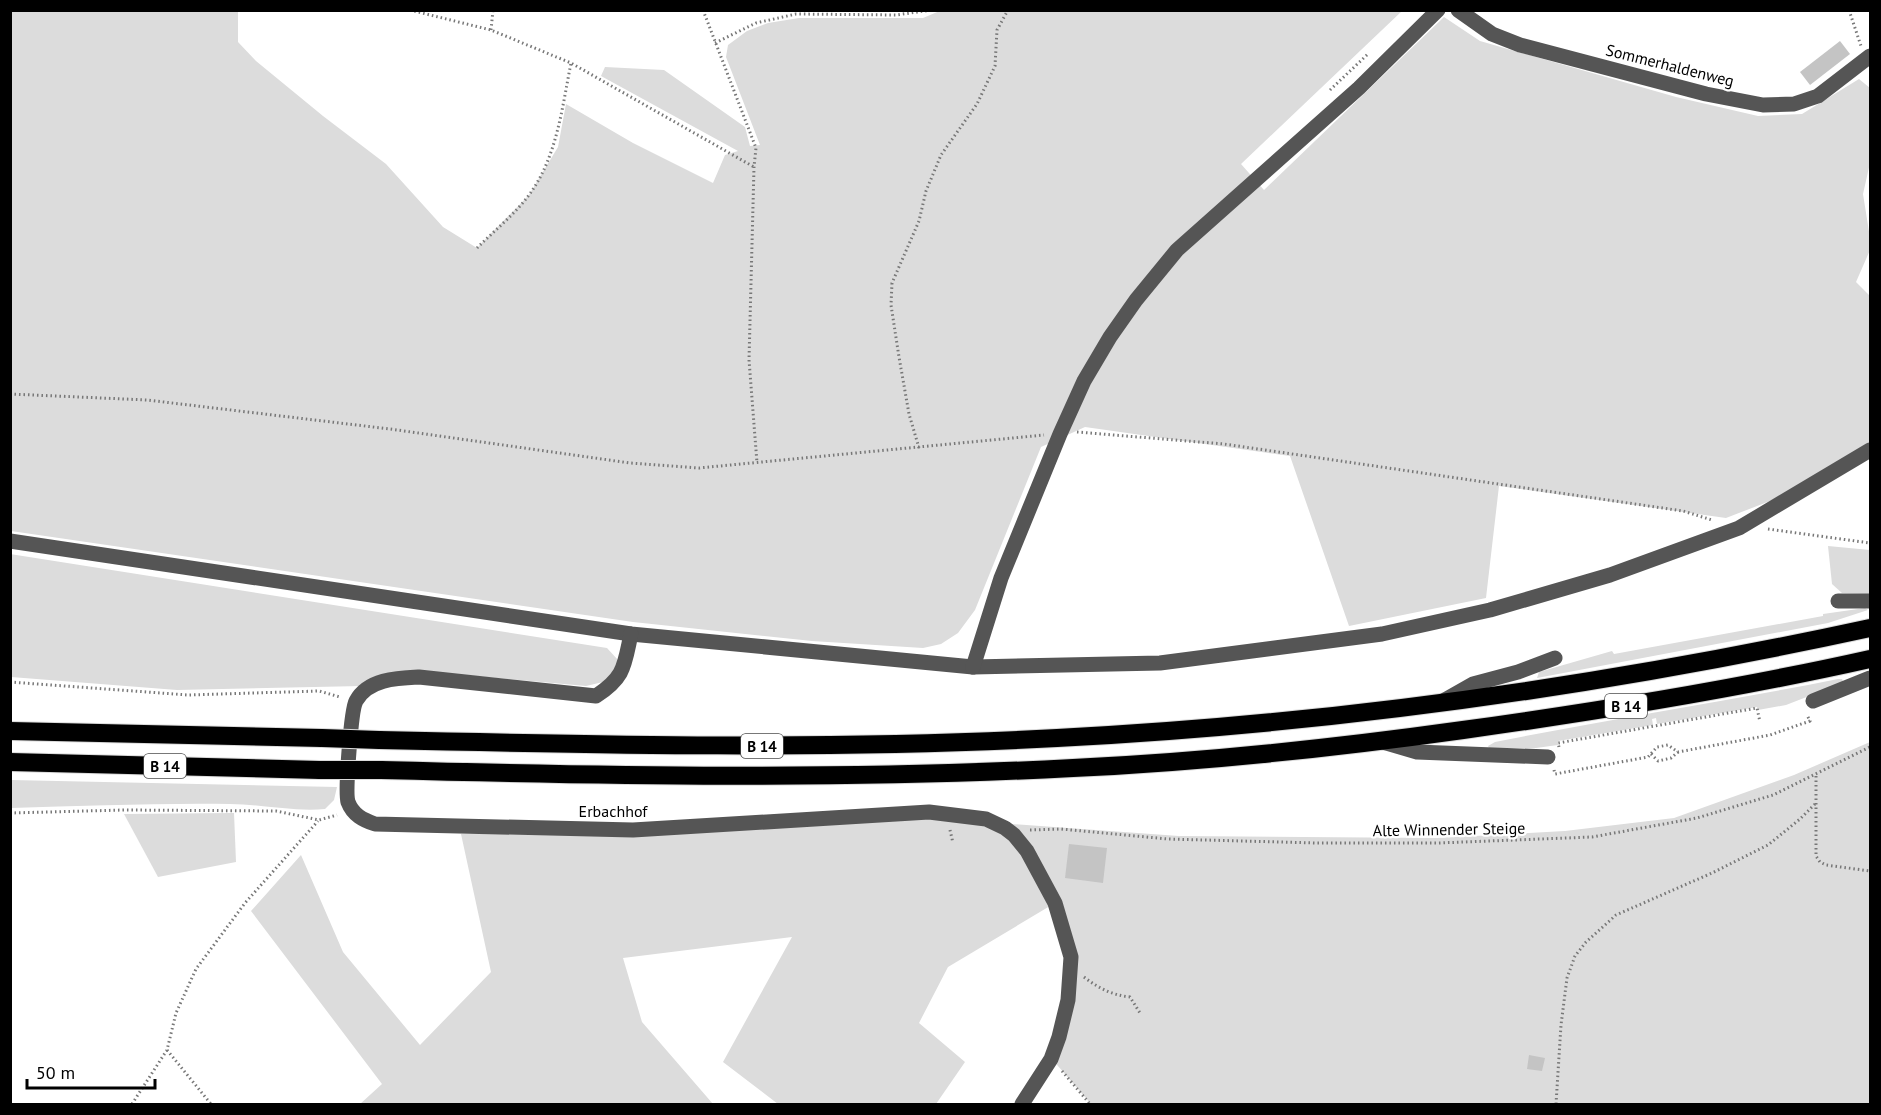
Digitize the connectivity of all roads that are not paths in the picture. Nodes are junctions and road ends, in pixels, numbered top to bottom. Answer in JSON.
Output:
{"nodes":[{"id":1,"x":1438,"y":10,"type":"edge"},
{"id":2,"x":1458,"y":10,"type":"edge"},
{"id":3,"x":1869,"y":60,"type":"edge"},
{"id":4,"x":1870,"y":450,"type":"edge"},
{"id":5,"x":10,"y":541,"type":"edge"},
{"id":6,"x":1838,"y":601,"type":"dead end"},
{"id":7,"x":1870,"y":601,"type":"edge"},
{"id":8,"x":1870,"y":628,"type":"edge"},
{"id":9,"x":631,"y":634,"type":"junction"},
{"id":10,"x":1555,"y":658,"type":"dead end"},
{"id":11,"x":1870,"y":659,"type":"edge"},
{"id":12,"x":973,"y":668,"type":"junction"},
{"id":13,"x":1870,"y":678,"type":"edge"},
{"id":14,"x":1441,"y":703,"type":"junction"},
{"id":15,"x":1809,"y":706,"type":"road end"},
{"id":16,"x":10,"y":731,"type":"edge"},
{"id":17,"x":1380,"y":741,"type":"junction"},
{"id":18,"x":1553,"y":757,"type":"road end"},
{"id":19,"x":10,"y":762,"type":"edge"},
{"id":20,"x":1022,"y":1104,"type":"edge"}],
"edges":[{"from":1,"to":12,"type":"street"},
{"from":2,"to":3,"type":"street","name":"Sommerhaldenweg"},
{"from":4,"to":12,"type":"street"},
{"from":5,"to":9,"type":"street"},
{"from":6,"to":7,"type":"street"},
{"from":8,"to":14,"type":"highway","number":"B 14"},
{"from":9,"to":12,"type":"street"},
{"from":9,"to":20,"type":"street","name":"Erbachhof"},
{"from":10,"to":14,"type":"street"},
{"from":11,"to":17,"type":"highway","number":"B 14"},
{"from":13,"to":15,"type":"street"},
{"from":14,"to":16,"type":"highway","number":"B 14","bridge":true},
{"from":17,"to":18,"type":"street"},
{"from":17,"to":19,"type":"highway","number":"B 14","bridge":true}]}
